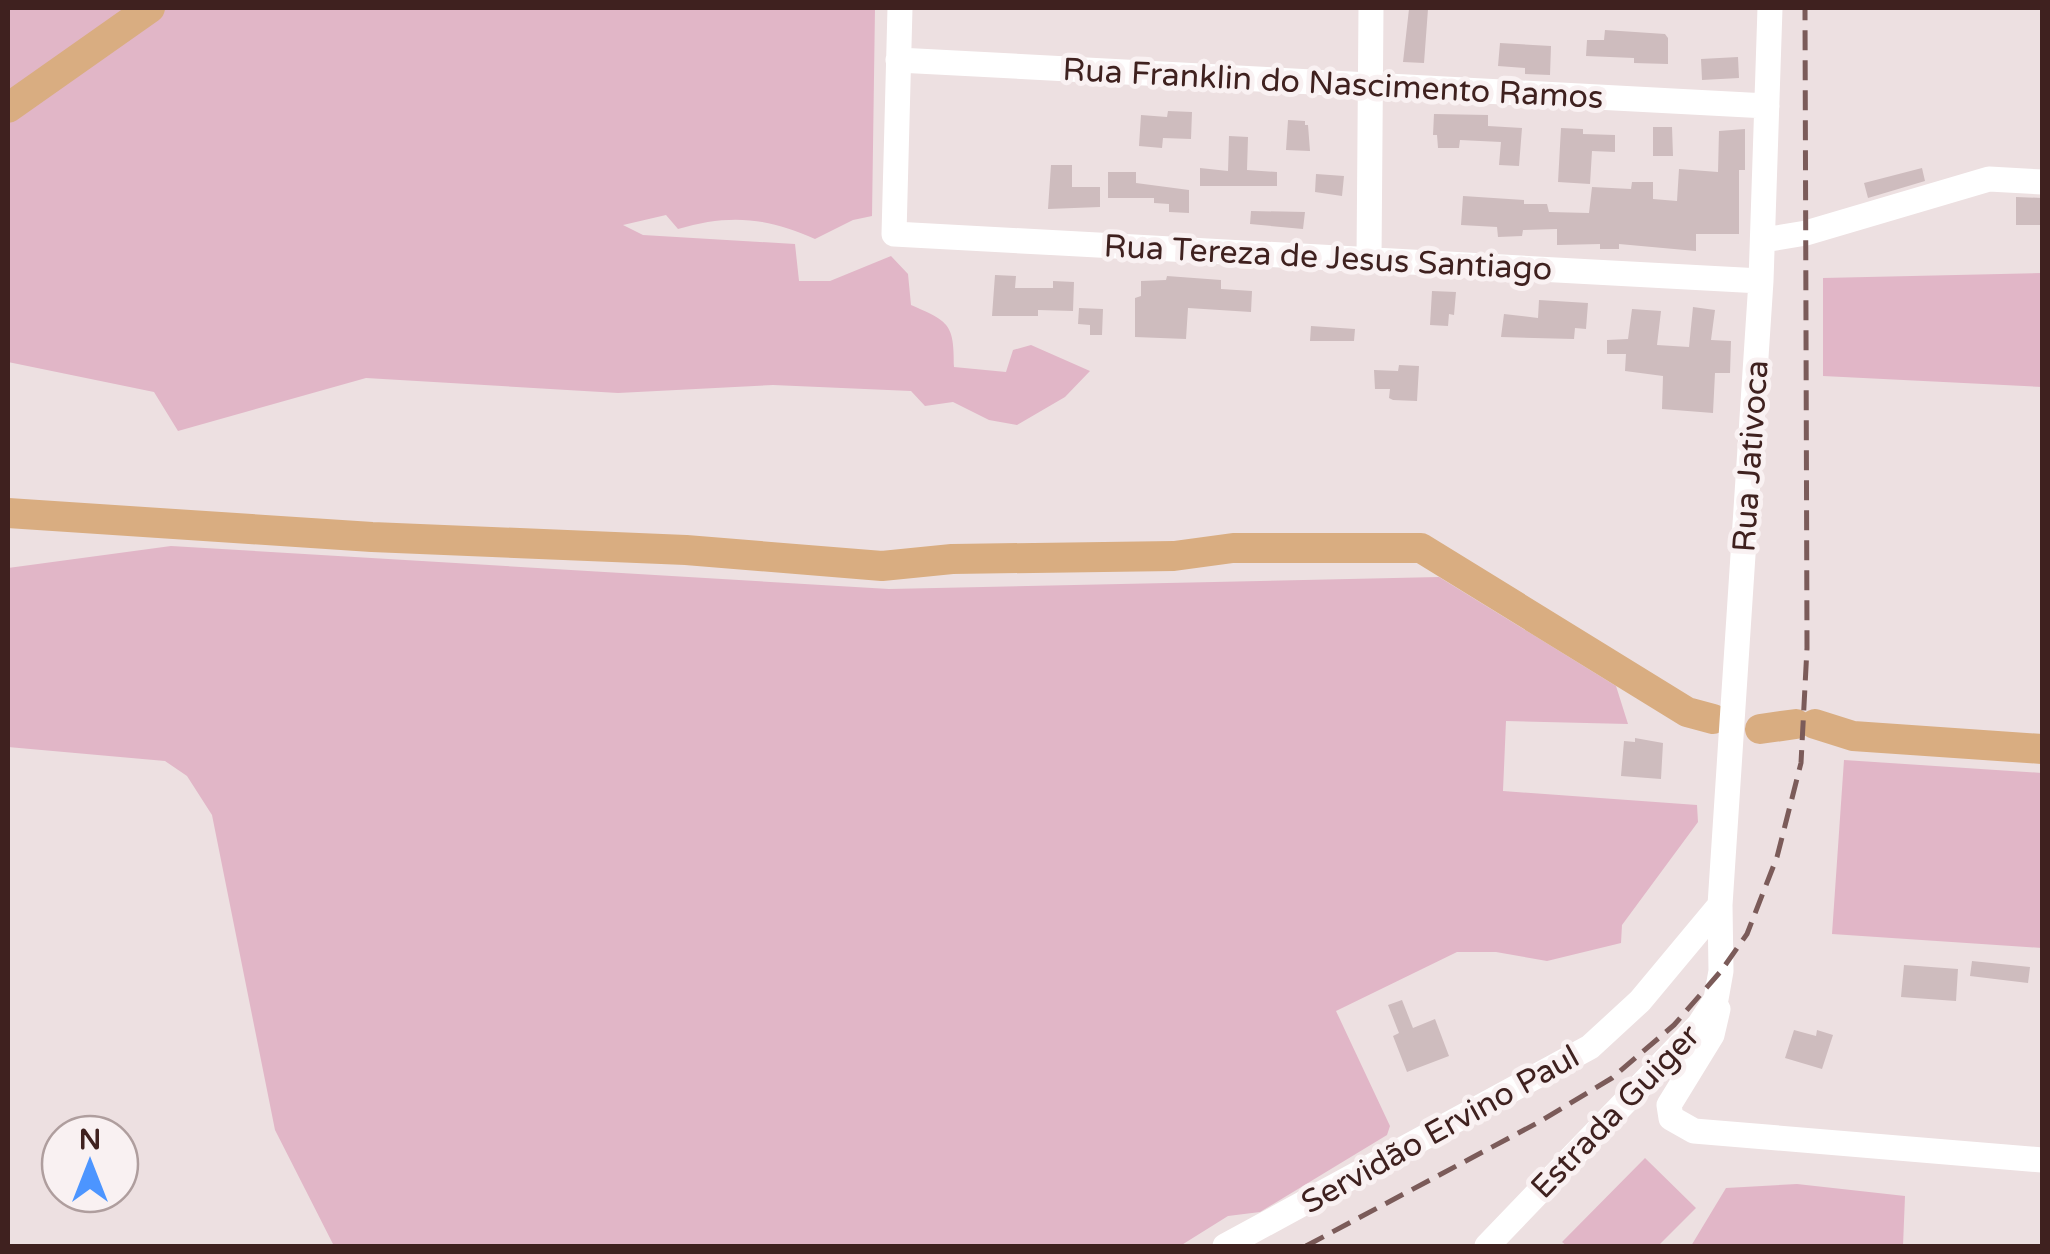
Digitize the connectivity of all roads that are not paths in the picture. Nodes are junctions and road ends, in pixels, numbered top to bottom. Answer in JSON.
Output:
{"nodes":[{"id":1,"x":900,"y":8,"type":"edge"},
{"id":2,"x":1371,"y":8,"type":"edge"},
{"id":3,"x":1770,"y":8,"type":"edge"},
{"id":4,"x":898,"y":60,"type":"junction"},
{"id":5,"x":1370,"y":86,"type":"junction"},
{"id":6,"x":1767,"y":106,"type":"junction"},
{"id":7,"x":2042,"y":182,"type":"edge"},
{"id":8,"x":1764,"y":240,"type":"junction"},
{"id":9,"x":1369,"y":260,"type":"junction"},
{"id":10,"x":1762,"y":280,"type":"junction"},
{"id":11,"x":1720,"y":904,"type":"junction"},
{"id":12,"x":1716,"y":1000,"type":"junction"},
{"id":13,"x":2042,"y":1160,"type":"edge"},
{"id":14,"x":1225,"y":1246,"type":"edge"},
{"id":15,"x":1487,"y":1246,"type":"edge"}],
"edges":[{"from":1,"to":4,"type":"street"},
{"from":2,"to":5,"type":"street"},
{"from":3,"to":6,"type":"street","name":"Rua Jativoca"},
{"from":4,"to":5,"type":"street","name":"Rua Franklin do Nascimento Ramos"},
{"from":4,"to":9,"type":"street","name":"Rua Tereza de Jesus Santiago"},
{"from":5,"to":6,"type":"street","name":"Rua Franklin do Nascimento Ramos"},
{"from":5,"to":9,"type":"street"},
{"from":6,"to":8,"type":"street","name":"Rua Jativoca"},
{"from":7,"to":8,"type":"street"},
{"from":8,"to":10,"type":"street","name":"Rua Jativoca"},
{"from":9,"to":10,"type":"street","name":"Rua Tereza de Jesus Santiago"},
{"from":10,"to":11,"type":"street","name":"Rua Jativoca"},
{"from":11,"to":12,"type":"street","name":"Estrada Guiger"},
{"from":11,"to":14,"type":"street","name":"Servidão Ervino Paul"},
{"from":12,"to":13,"type":"street"},
{"from":12,"to":15,"type":"street","name":"Estrada Guiger"}]}
